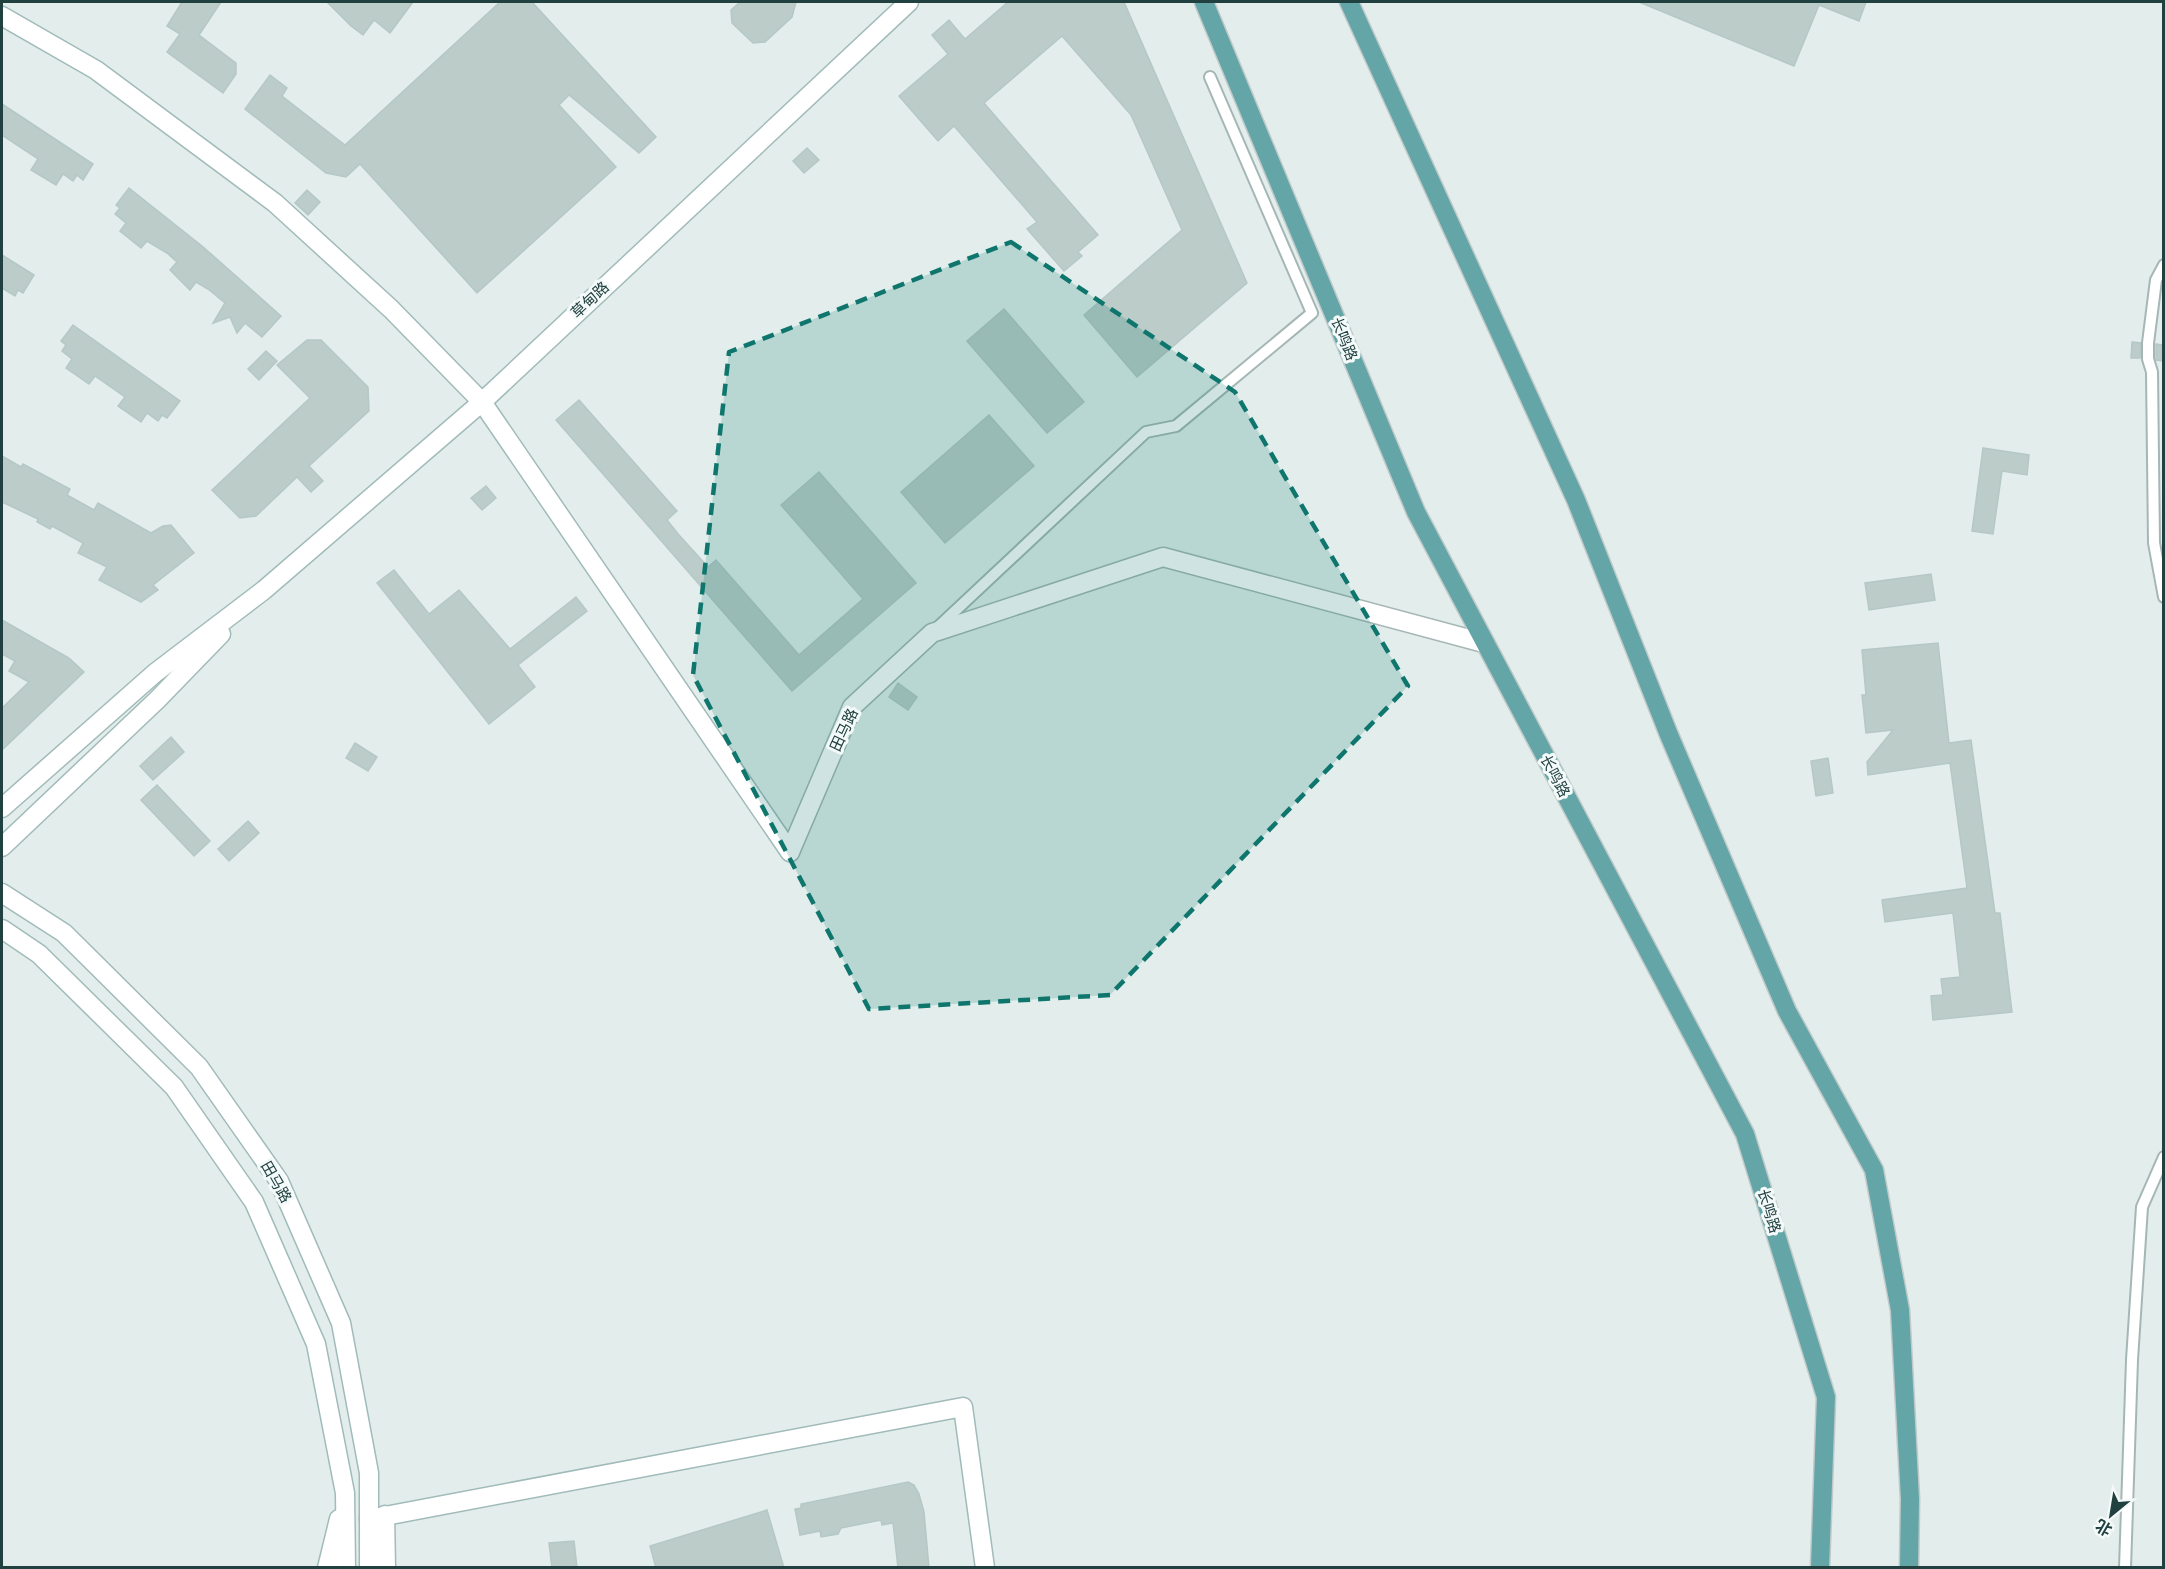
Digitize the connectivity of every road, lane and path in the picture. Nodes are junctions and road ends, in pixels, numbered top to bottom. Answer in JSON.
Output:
{"nodes":[{"id":1,"x":909,"y":2,"type":"edge"},
{"id":2,"x":1204,"y":2,"type":"edge"},
{"id":3,"x":1349,"y":2,"type":"edge"},
{"id":4,"x":2,"y":16,"type":"edge"},
{"id":5,"x":1210,"y":77,"type":"dead end"},
{"id":6,"x":2163,"y":265,"type":"edge"},
{"id":7,"x":482,"y":402,"type":"junction"},
{"id":8,"x":264,"y":590,"type":"junction"},
{"id":9,"x":2163,"y":597,"type":"edge"},
{"id":10,"x":932,"y":633,"type":"junction"},
{"id":11,"x":1484,"y":644,"type":"junction"},
{"id":12,"x":2,"y":808,"type":"edge"},
{"id":13,"x":2,"y":847,"type":"edge"},
{"id":14,"x":2,"y":893,"type":"edge"},
{"id":15,"x":2,"y":929,"type":"edge"},
{"id":16,"x":2163,"y":1157,"type":"edge"},
{"id":17,"x":345,"y":1493,"type":"junction"},
{"id":18,"x":377,"y":1517,"type":"junction"},
{"id":19,"x":327,"y":1568,"type":"edge"},
{"id":20,"x":346,"y":1568,"type":"edge"},
{"id":21,"x":369,"y":1568,"type":"edge"},
{"id":22,"x":386,"y":1568,"type":"edge"},
{"id":23,"x":985,"y":1568,"type":"edge"},
{"id":24,"x":1820,"y":1568,"type":"edge"},
{"id":25,"x":1909,"y":1568,"type":"edge"},
{"id":26,"x":2126,"y":1568,"type":"edge"}],
"edges":[{"from":1,"to":7,"type":"street","name":"草甸路"},
{"from":2,"to":11,"type":"main road","name":"长鸣路"},
{"from":3,"to":25,"type":"main road"},
{"from":4,"to":7,"type":"street"},
{"from":5,"to":10,"type":"lane"},
{"from":6,"to":9,"type":"lane"},
{"from":7,"to":8,"type":"street","name":"草甸路"},
{"from":7,"to":10,"type":"street","name":"田马路"},
{"from":8,"to":12,"type":"street"},
{"from":8,"to":13,"type":"street"},
{"from":10,"to":11,"type":"street"},
{"from":11,"to":24,"type":"main road","name":"长鸣路"},
{"from":14,"to":18,"type":"street","name":"田马路"},
{"from":15,"to":17,"type":"street","name":"田马路"},
{"from":16,"to":26,"type":"lane"},
{"from":17,"to":19,"type":"street"},
{"from":17,"to":20,"type":"street","name":"田马路"},
{"from":18,"to":21,"type":"street","name":"田马路"},
{"from":18,"to":22,"type":"street"},
{"from":18,"to":23,"type":"street"}]}
